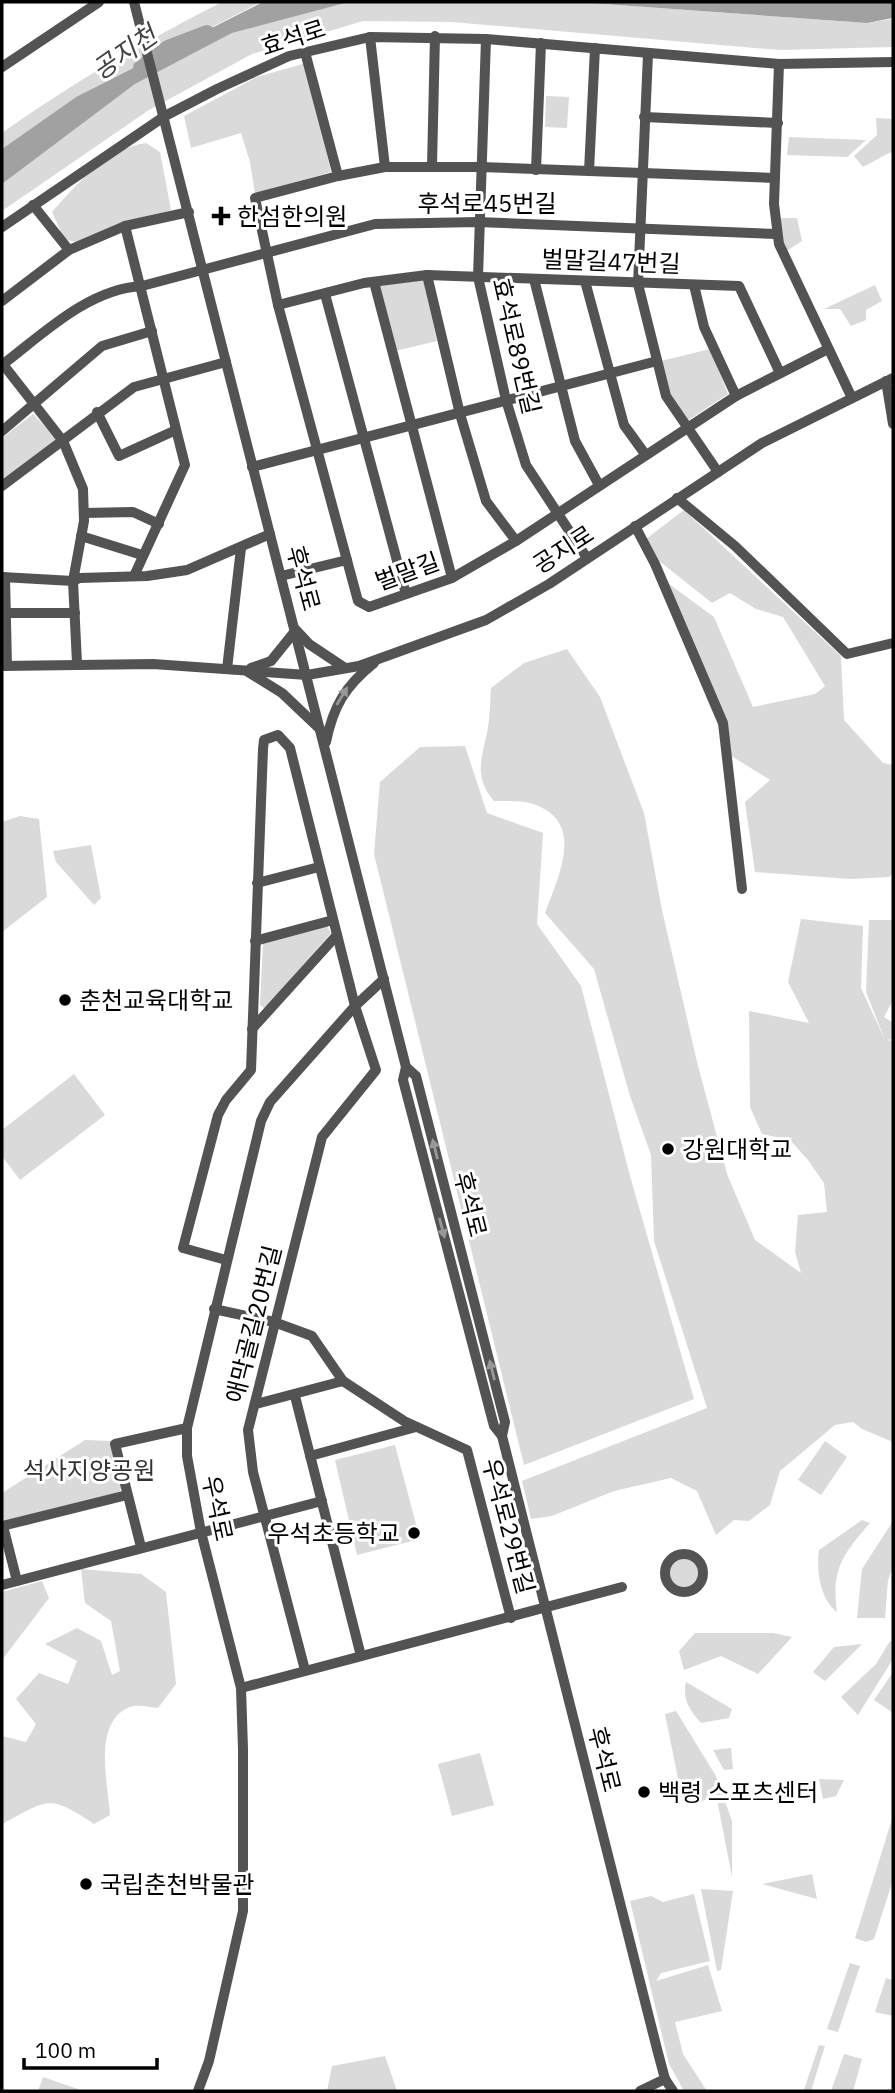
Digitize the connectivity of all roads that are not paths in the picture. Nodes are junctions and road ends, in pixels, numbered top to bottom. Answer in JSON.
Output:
{"nodes":[{"id":1,"x":99,"y":2,"type":"edge"},
{"id":2,"x":134,"y":2,"type":"edge"},
{"id":3,"x":435,"y":36,"type":"junction"},
{"id":4,"x":370,"y":37,"type":"junction"},
{"id":5,"x":486,"y":39,"type":"junction"},
{"id":6,"x":541,"y":43,"type":"junction"},
{"id":7,"x":595,"y":48,"type":"junction"},
{"id":8,"x":305,"y":52,"type":"junction"},
{"id":9,"x":648,"y":54,"type":"junction"},
{"id":10,"x":893,"y":62,"type":"edge"},
{"id":11,"x":779,"y":64,"type":"junction"},
{"id":12,"x":2,"y":67,"type":"edge"},
{"id":13,"x":165,"y":116,"type":"junction"},
{"id":14,"x":644,"y":117,"type":"junction"},
{"id":15,"x":778,"y":123,"type":"junction"},
{"id":16,"x":432,"y":166,"type":"junction"},
{"id":17,"x":385,"y":167,"type":"junction"},
{"id":18,"x":480,"y":167,"type":"junction"},
{"id":19,"x":536,"y":170,"type":"junction"},
{"id":20,"x":589,"y":171,"type":"junction"},
{"id":21,"x":641,"y":173,"type":"junction"},
{"id":22,"x":338,"y":176,"type":"junction"},
{"id":23,"x":775,"y":178,"type":"junction"},
{"id":24,"x":33,"y":205,"type":"junction"},
{"id":25,"x":189,"y":212,"type":"junction"},
{"id":26,"x":478,"y":222,"type":"junction"},
{"id":27,"x":125,"y":226,"type":"junction"},
{"id":28,"x":640,"y":227,"type":"junction"},
{"id":29,"x":2,"y":228,"type":"edge"},
{"id":30,"x":777,"y":234,"type":"junction"},
{"id":31,"x":69,"y":250,"type":"junction"},
{"id":32,"x":267,"y":251,"type":"junction"},
{"id":33,"x":203,"y":270,"type":"junction"},
{"id":34,"x":427,"y":275,"type":"junction"},
{"id":35,"x":478,"y":277,"type":"junction"},
{"id":36,"x":534,"y":279,"type":"junction"},
{"id":37,"x":585,"y":281,"type":"junction"},
{"id":38,"x":373,"y":282,"type":"junction"},
{"id":39,"x":638,"y":284,"type":"junction"},
{"id":40,"x":694,"y":285,"type":"junction"},
{"id":41,"x":142,"y":286,"type":"junction"},
{"id":42,"x":326,"y":294,"type":"junction"},
{"id":43,"x":2,"y":302,"type":"edge"},
{"id":44,"x":278,"y":304,"type":"junction"},
{"id":45,"x":152,"y":331,"type":"junction"},
{"id":46,"x":826,"y":350,"type":"junction"},
{"id":47,"x":657,"y":361,"type":"junction"},
{"id":48,"x":226,"y":362,"type":"junction"},
{"id":49,"x":2,"y":364,"type":"edge"},
{"id":50,"x":780,"y":373,"type":"junction"},
{"id":51,"x":609,"y":374,"type":"junction"},
{"id":52,"x":164,"y":379,"type":"junction"},
{"id":53,"x":889,"y":380,"type":"edge"},
{"id":54,"x":559,"y":386,"type":"junction"},
{"id":55,"x":736,"y":396,"type":"junction"},
{"id":56,"x":852,"y":398,"type":"junction"},
{"id":57,"x":506,"y":400,"type":"junction"},
{"id":58,"x":34,"y":405,"type":"junction"},
{"id":59,"x":97,"y":412,"type":"junction"},
{"id":60,"x":460,"y":414,"type":"junction"},
{"id":61,"x":893,"y":424,"type":"edge"},
{"id":62,"x":413,"y":426,"type":"junction"},
{"id":63,"x":685,"y":427,"type":"junction"},
{"id":64,"x":176,"y":430,"type":"junction"},
{"id":65,"x":2,"y":431,"type":"edge"},
{"id":66,"x":363,"y":438,"type":"junction"},
{"id":67,"x":63,"y":441,"type":"junction"},
{"id":68,"x":317,"y":450,"type":"junction"},
{"id":69,"x":645,"y":454,"type":"junction"},
{"id":70,"x":252,"y":467,"type":"junction"},
{"id":71,"x":718,"y":472,"type":"junction"},
{"id":72,"x":599,"y":485,"type":"junction"},
{"id":73,"x":2,"y":486,"type":"edge"},
{"id":74,"x":677,"y":498,"type":"junction"},
{"id":75,"x":84,"y":513,"type":"junction"},
{"id":76,"x":555,"y":513,"type":"junction"},
{"id":77,"x":159,"y":524,"type":"junction"},
{"id":78,"x":635,"y":526,"type":"junction"},
{"id":79,"x":270,"y":534,"type":"junction"},
{"id":80,"x":81,"y":536,"type":"junction"},
{"id":81,"x":516,"y":541,"type":"junction"},
{"id":82,"x":241,"y":548,"type":"junction"},
{"id":83,"x":142,"y":555,"type":"junction"},
{"id":84,"x":587,"y":558,"type":"junction"},
{"id":85,"x":347,"y":560,"type":"junction"},
{"id":86,"x":135,"y":576,"type":"junction"},
{"id":87,"x":281,"y":576,"type":"junction"},
{"id":88,"x":3,"y":577,"type":"edge"},
{"id":89,"x":452,"y":578,"type":"junction"},
{"id":90,"x":73,"y":581,"type":"junction"},
{"id":91,"x":406,"y":594,"type":"junction"},
{"id":92,"x":4,"y":613,"type":"edge"},
{"id":93,"x":75,"y":613,"type":"junction"},
{"id":94,"x":296,"y":630,"type":"junction"},
{"id":95,"x":893,"y":643,"type":"edge"},
{"id":96,"x":379,"y":659,"type":"junction"},
{"id":97,"x":77,"y":663,"type":"junction"},
{"id":98,"x":5,"y":666,"type":"edge"},
{"id":99,"x":345,"y":668,"type":"junction"},
{"id":100,"x":227,"y":669,"type":"junction"},
{"id":101,"x":246,"y":670,"type":"junction"},
{"id":102,"x":307,"y":675,"type":"junction"},
{"id":103,"x":321,"y":731,"type":"junction"},
{"id":104,"x":325,"y":745,"type":"junction"},
{"id":105,"x":319,"y":867,"type":"junction"},
{"id":106,"x":257,"y":883,"type":"junction"},
{"id":107,"x":742,"y":889,"type":"dead end"},
{"id":108,"x":333,"y":920,"type":"junction"},
{"id":109,"x":337,"y":936,"type":"junction"},
{"id":110,"x":255,"y":941,"type":"junction"},
{"id":111,"x":384,"y":979,"type":"junction"},
{"id":112,"x":355,"y":1006,"type":"junction"},
{"id":113,"x":252,"y":1029,"type":"junction"},
{"id":114,"x":226,"y":1260,"type":"junction"},
{"id":115,"x":214,"y":1309,"type":"junction"},
{"id":116,"x":274,"y":1322,"type":"junction"},
{"id":117,"x":344,"y":1381,"type":"junction"},
{"id":118,"x":295,"y":1396,"type":"junction"},
{"id":119,"x":256,"y":1404,"type":"junction"},
{"id":120,"x":416,"y":1427,"type":"junction"},
{"id":121,"x":187,"y":1428,"type":"junction"},
{"id":122,"x":310,"y":1456,"type":"junction"},
{"id":123,"x":127,"y":1495,"type":"junction"},
{"id":124,"x":322,"y":1501,"type":"junction"},
{"id":125,"x":265,"y":1517,"type":"junction"},
{"id":126,"x":2,"y":1526,"type":"edge"},
{"id":127,"x":201,"y":1532,"type":"junction"},
{"id":128,"x":141,"y":1547,"type":"junction"},
{"id":129,"x":17,"y":1581,"type":"junction"},
{"id":130,"x":2,"y":1585,"type":"edge"},
{"id":131,"x":622,"y":1587,"type":"dead end"},
{"id":132,"x":546,"y":1609,"type":"junction"},
{"id":133,"x":511,"y":1618,"type":"junction"},
{"id":134,"x":361,"y":1656,"type":"junction"},
{"id":135,"x":305,"y":1670,"type":"junction"},
{"id":136,"x":241,"y":1688,"type":"junction"},
{"id":137,"x":665,"y":2079,"type":"junction"},
{"id":138,"x":198,"y":2091,"type":"edge"},
{"id":139,"x":640,"y":2091,"type":"edge"},
{"id":140,"x":673,"y":2091,"type":"edge"}],
"edges":[{"from":1,"to":12,"type":"street"},
{"from":2,"to":13,"type":"street","name":"후석로"},
{"from":3,"to":4,"type":"street","name":"효석로"},
{"from":3,"to":5,"type":"street","name":"효석로"},
{"from":3,"to":16,"type":"street"},
{"from":4,"to":8,"type":"street","name":"효석로"},
{"from":4,"to":17,"type":"street"},
{"from":5,"to":6,"type":"street","name":"효석로"},
{"from":5,"to":18,"type":"street","name":"효석로89번길"},
{"from":6,"to":7,"type":"street","name":"효석로"},
{"from":6,"to":19,"type":"street"},
{"from":7,"to":9,"type":"street","name":"효석로"},
{"from":7,"to":20,"type":"street"},
{"from":8,"to":13,"type":"street","name":"효석로"},
{"from":8,"to":22,"type":"street"},
{"from":9,"to":11,"type":"street","name":"효석로"},
{"from":9,"to":14,"type":"street"},
{"from":10,"to":11,"type":"street","name":"효석로"},
{"from":11,"to":15,"type":"street"},
{"from":13,"to":24,"type":"street","name":"효석로"},
{"from":13,"to":25,"type":"street","name":"후석로"},
{"from":14,"to":15,"type":"street"},
{"from":14,"to":21,"type":"street"},
{"from":15,"to":23,"type":"street"},
{"from":16,"to":17,"type":"street","name":"벌말길"},
{"from":16,"to":18,"type":"street","name":"벌말길"},
{"from":17,"to":22,"type":"street","name":"벌말길"},
{"from":18,"to":19,"type":"street","name":"벌말길"},
{"from":18,"to":26,"type":"street","name":"효석로89번길"},
{"from":19,"to":20,"type":"street","name":"벌말길"},
{"from":20,"to":21,"type":"street","name":"벌말길"},
{"from":21,"to":23,"type":"street","name":"벌말길"},
{"from":21,"to":28,"type":"street"},
{"from":22,"to":32,"type":"street","name":"벌말길"},
{"from":23,"to":30,"type":"street"},
{"from":24,"to":29,"type":"street","name":"효석로"},
{"from":24,"to":31,"type":"street"},
{"from":25,"to":27,"type":"street"},
{"from":25,"to":33,"type":"street","name":"후석로"},
{"from":26,"to":28,"type":"street","name":"후석로45번길"},
{"from":26,"to":32,"type":"street","name":"후석로45번길"},
{"from":26,"to":35,"type":"street","name":"효석로89번길"},
{"from":27,"to":31,"type":"street"},
{"from":27,"to":41,"type":"street"},
{"from":28,"to":30,"type":"street","name":"후석로45번길"},
{"from":28,"to":39,"type":"street"},
{"from":30,"to":46,"type":"street"},
{"from":31,"to":43,"type":"street"},
{"from":32,"to":33,"type":"street","name":"후석로45번길"},
{"from":32,"to":44,"type":"street","name":"벌말길"},
{"from":33,"to":41,"type":"street","name":"후석로45번길"},
{"from":33,"to":48,"type":"street","name":"후석로"},
{"from":34,"to":35,"type":"street","name":"벌말길47번길"},
{"from":34,"to":38,"type":"street","name":"벌말길47번길"},
{"from":34,"to":60,"type":"street"},
{"from":35,"to":36,"type":"street","name":"벌말길47번길"},
{"from":35,"to":57,"type":"street","name":"효석로89번길"},
{"from":36,"to":37,"type":"street","name":"벌말길47번길"},
{"from":36,"to":54,"type":"street"},
{"from":37,"to":39,"type":"street","name":"벌말길47번길"},
{"from":37,"to":51,"type":"street"},
{"from":38,"to":42,"type":"street","name":"벌말길47번길"},
{"from":38,"to":62,"type":"street"},
{"from":39,"to":40,"type":"street","name":"벌말길47번길"},
{"from":39,"to":47,"type":"street"},
{"from":40,"to":50,"type":"street","name":"벌말길47번길"},
{"from":40,"to":55,"type":"street","name":"벌말길47번길"},
{"from":41,"to":45,"type":"street"},
{"from":41,"to":49,"type":"street","name":"후석로45번길"},
{"from":42,"to":44,"type":"street","name":"벌말길47번길"},
{"from":42,"to":66,"type":"street"},
{"from":44,"to":68,"type":"street","name":"벌말길"},
{"from":45,"to":52,"type":"street"},
{"from":45,"to":58,"type":"street"},
{"from":46,"to":50,"type":"street","name":"벌말길"},
{"from":46,"to":56,"type":"street"},
{"from":47,"to":51,"type":"street"},
{"from":47,"to":63,"type":"street"},
{"from":48,"to":52,"type":"street"},
{"from":48,"to":70,"type":"street","name":"후석로"},
{"from":49,"to":58,"type":"street"},
{"from":50,"to":55,"type":"street","name":"벌말길"},
{"from":51,"to":54,"type":"street"},
{"from":51,"to":69,"type":"street"},
{"from":52,"to":59,"type":"street"},
{"from":52,"to":64,"type":"street"},
{"from":53,"to":56,"type":"street","name":"공지로"},
{"from":53,"to":61,"type":"street"},
{"from":54,"to":57,"type":"street"},
{"from":54,"to":72,"type":"street"},
{"from":55,"to":63,"type":"street","name":"벌말길"},
{"from":56,"to":71,"type":"street","name":"공지로"},
{"from":57,"to":60,"type":"street"},
{"from":57,"to":76,"type":"street","name":"효석로89번길"},
{"from":58,"to":65,"type":"street"},
{"from":58,"to":67,"type":"street"},
{"from":59,"to":64,"type":"street"},
{"from":59,"to":67,"type":"street"},
{"from":60,"to":62,"type":"street"},
{"from":60,"to":81,"type":"street"},
{"from":62,"to":66,"type":"street"},
{"from":62,"to":89,"type":"street"},
{"from":63,"to":69,"type":"street","name":"벌말길"},
{"from":63,"to":71,"type":"street"},
{"from":64,"to":77,"type":"street"},
{"from":66,"to":68,"type":"street"},
{"from":66,"to":91,"type":"street"},
{"from":67,"to":73,"type":"street"},
{"from":67,"to":75,"type":"street"},
{"from":68,"to":70,"type":"street"},
{"from":68,"to":85,"type":"street","name":"벌말길"},
{"from":69,"to":72,"type":"street","name":"벌말길"},
{"from":70,"to":79,"type":"street","name":"후석로"},
{"from":71,"to":74,"type":"street","name":"공지로"},
{"from":72,"to":76,"type":"street","name":"벌말길"},
{"from":74,"to":78,"type":"street","name":"공지로"},
{"from":74,"to":95,"type":"street"},
{"from":75,"to":77,"type":"street"},
{"from":75,"to":80,"type":"street"},
{"from":76,"to":81,"type":"street","name":"벌말길"},
{"from":76,"to":84,"type":"street","name":"효석로89번길"},
{"from":77,"to":83,"type":"street"},
{"from":78,"to":84,"type":"street","name":"공지로"},
{"from":78,"to":107,"type":"street"},
{"from":79,"to":82,"type":"street"},
{"from":79,"to":87,"type":"street","name":"후석로"},
{"from":80,"to":83,"type":"street"},
{"from":80,"to":90,"type":"street"},
{"from":81,"to":89,"type":"street","name":"벌말길"},
{"from":82,"to":86,"type":"street"},
{"from":82,"to":100,"type":"street"},
{"from":83,"to":86,"type":"street"},
{"from":84,"to":96,"type":"street","name":"공지로"},
{"from":85,"to":87,"type":"street"},
{"from":85,"to":91,"type":"street","name":"벌말길"},
{"from":86,"to":90,"type":"street"},
{"from":87,"to":94,"type":"street","name":"후석로"},
{"from":88,"to":90,"type":"street"},
{"from":88,"to":92,"type":"street","name":"공지로"},
{"from":89,"to":91,"type":"street","name":"벌말길"},
{"from":90,"to":93,"type":"street"},
{"from":92,"to":93,"type":"street"},
{"from":92,"to":98,"type":"street","name":"공지로"},
{"from":93,"to":97,"type":"street"},
{"from":94,"to":99,"type":"street"},
{"from":94,"to":101,"type":"street"},
{"from":94,"to":102,"type":"street","name":"후석로"},
{"from":96,"to":99,"type":"street","name":"공지로"},
{"from":104,"to":96,"type":"street","one_way":true},
{"from":97,"to":98,"type":"street","name":"공지로"},
{"from":97,"to":100,"type":"street","name":"공지로"},
{"from":99,"to":102,"type":"street","name":"공지로"},
{"from":100,"to":101,"type":"street","name":"공지로"},
{"from":101,"to":102,"type":"street","name":"공지로"},
{"from":101,"to":103,"type":"street"},
{"from":102,"to":103,"type":"street","name":"후석로"},
{"from":103,"to":104,"type":"street","name":"후석로"},
{"from":104,"to":111,"type":"street","name":"후석로"},
{"from":105,"to":106,"type":"street"},
{"from":105,"to":106,"type":"street"},
{"from":105,"to":108,"type":"street"},
{"from":106,"to":110,"type":"street"},
{"from":108,"to":109,"type":"street"},
{"from":108,"to":110,"type":"street"},
{"from":109,"to":112,"type":"street"},
{"from":109,"to":113,"type":"street"},
{"from":110,"to":113,"type":"street"},
{"from":111,"to":112,"type":"street","name":"우석로"},
{"from":111,"to":132,"type":"street","name":"후석로"},
{"from":112,"to":114,"type":"street","name":"우석로"},
{"from":112,"to":116,"type":"street","name":"애막골길20번길"},
{"from":113,"to":114,"type":"street"},
{"from":114,"to":115,"type":"street","name":"우석로"},
{"from":115,"to":116,"type":"street","name":"우석로29번길"},
{"from":115,"to":121,"type":"street","name":"우석로"},
{"from":116,"to":117,"type":"street","name":"우석로29번길"},
{"from":116,"to":119,"type":"street","name":"애막골길20번길"},
{"from":117,"to":118,"type":"street"},
{"from":117,"to":120,"type":"street","name":"우석로29번길"},
{"from":118,"to":119,"type":"street"},
{"from":118,"to":122,"type":"street"},
{"from":119,"to":125,"type":"street","name":"애막골길20번길"},
{"from":120,"to":122,"type":"street"},
{"from":120,"to":133,"type":"street","name":"우석로29번길"},
{"from":121,"to":123,"type":"street"},
{"from":121,"to":127,"type":"street","name":"우석로"},
{"from":122,"to":124,"type":"street"},
{"from":123,"to":126,"type":"street"},
{"from":123,"to":128,"type":"street"},
{"from":124,"to":125,"type":"street"},
{"from":124,"to":134,"type":"street"},
{"from":125,"to":127,"type":"street"},
{"from":125,"to":135,"type":"street","name":"애막골길20번길"},
{"from":126,"to":129,"type":"street"},
{"from":127,"to":128,"type":"street"},
{"from":127,"to":136,"type":"street","name":"우석로"},
{"from":128,"to":129,"type":"street"},
{"from":129,"to":130,"type":"street"},
{"from":131,"to":132,"type":"street"},
{"from":132,"to":133,"type":"street"},
{"from":132,"to":137,"type":"street","name":"후석로"},
{"from":133,"to":134,"type":"street"},
{"from":134,"to":135,"type":"street"},
{"from":135,"to":136,"type":"street"},
{"from":136,"to":138,"type":"street","name":"우석로"},
{"from":137,"to":139,"type":"street"},
{"from":137,"to":140,"type":"street","name":"후석로"}]}
